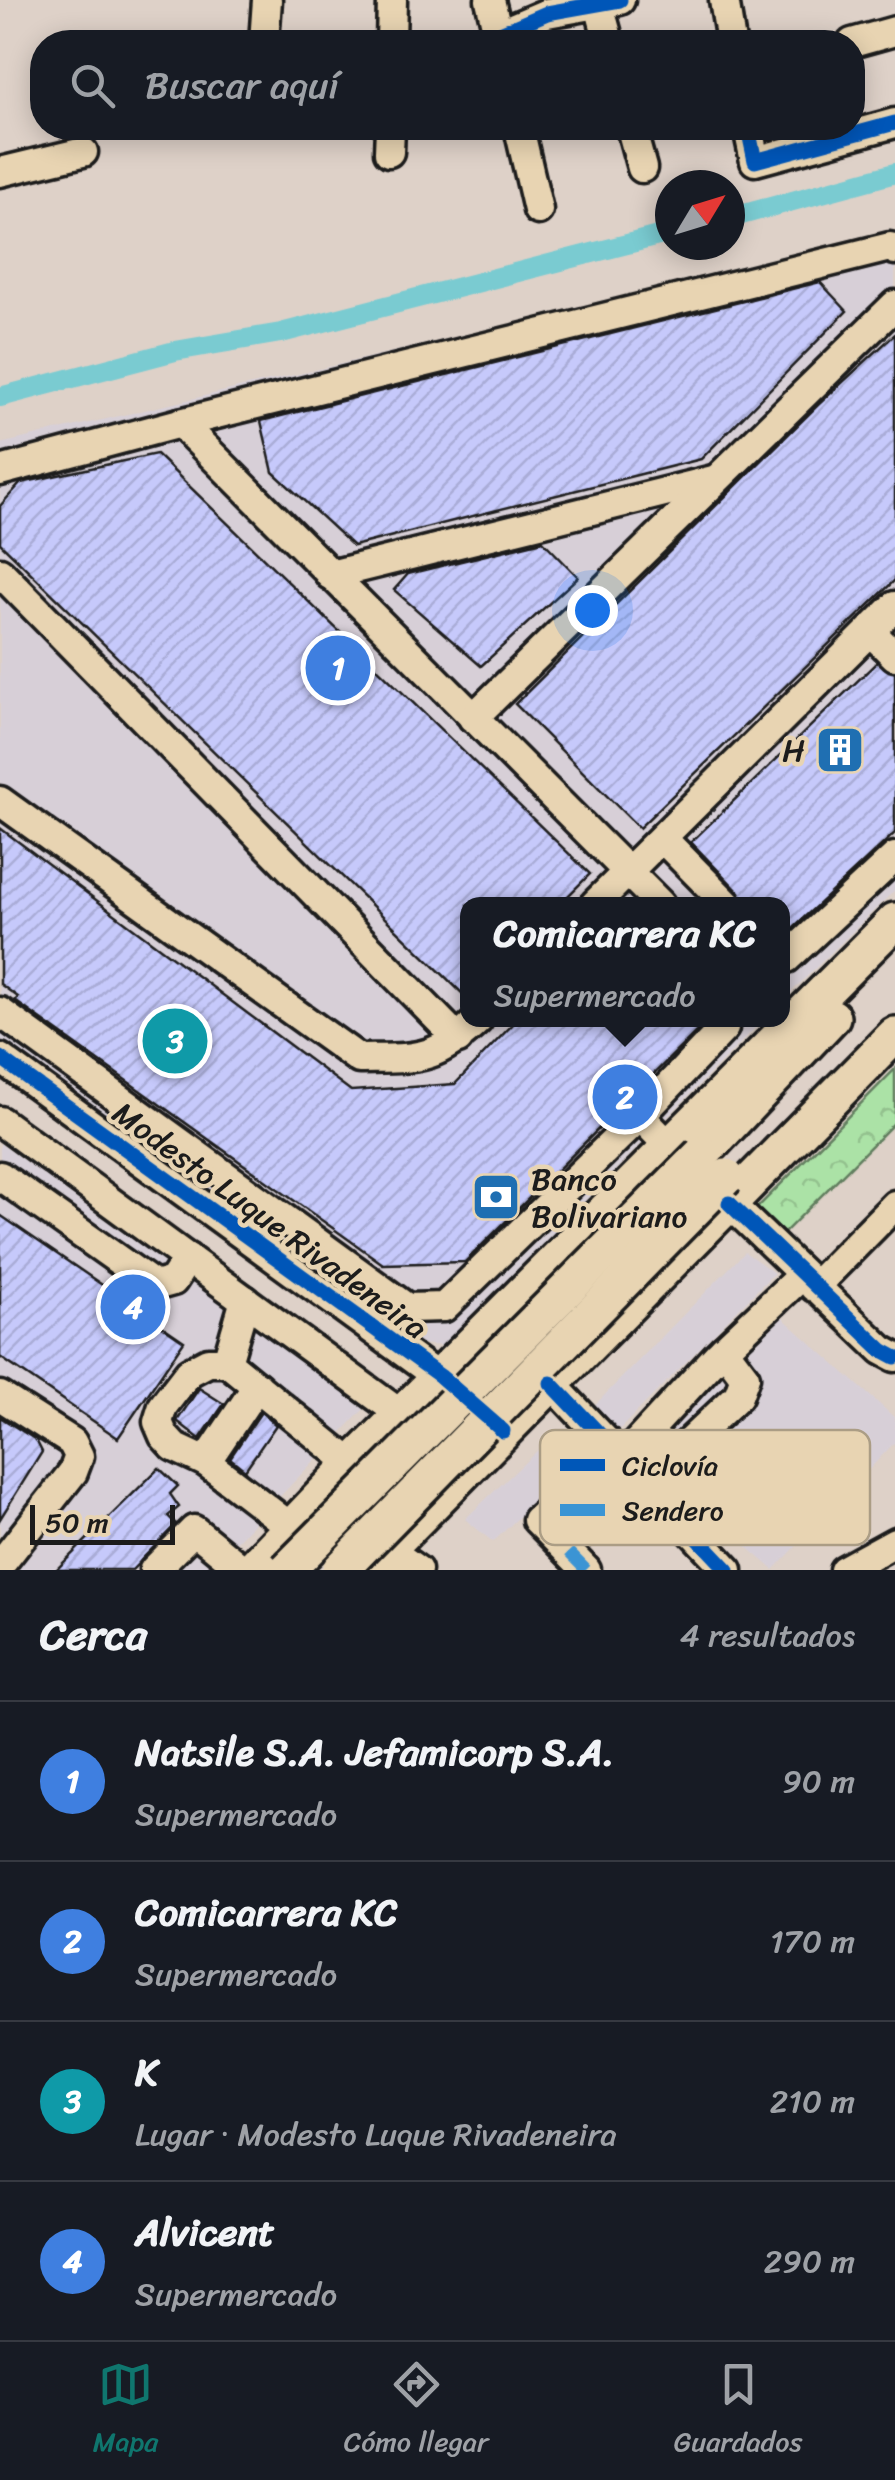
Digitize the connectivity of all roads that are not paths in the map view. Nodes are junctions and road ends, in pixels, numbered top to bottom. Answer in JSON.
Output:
{"nodes":[{"id":1,"x":266,"y":0,"type":"edge"},
{"id":2,"x":392,"y":0,"type":"edge"},
{"id":3,"x":490,"y":0,"type":"edge"},
{"id":4,"x":724,"y":0,"type":"edge"},
{"id":5,"x":609,"y":3,"type":"edge"},
{"id":6,"x":537,"y":6,"type":"edge"},
{"id":7,"x":265,"y":30,"type":"edge"},
{"id":8,"x":391,"y":30,"type":"edge"},
{"id":9,"x":497,"y":30,"type":"edge"},
{"id":10,"x":508,"y":30,"type":"edge"},
{"id":11,"x":609,"y":30,"type":"edge"},
{"id":12,"x":730,"y":30,"type":"edge"},
{"id":13,"x":895,"y":30,"type":"edge"},
{"id":14,"x":865,"y":38,"type":"edge"},
{"id":15,"x":895,"y":123,"type":"edge"},
{"id":16,"x":865,"y":131,"type":"edge"},
{"id":17,"x":522,"y":140,"type":"edge"},
{"id":18,"x":634,"y":140,"type":"edge"},
{"id":19,"x":750,"y":140,"type":"edge"},
{"id":20,"x":834,"y":140,"type":"edge"},
{"id":21,"x":83,"y":152,"type":"dead end"},
{"id":22,"x":642,"y":168,"type":"dead end"},
{"id":23,"x":0,"y":172,"type":"edge"},
{"id":24,"x":538,"y":210,"type":"dead end"},
{"id":25,"x":895,"y":250,"type":"edge"},
{"id":26,"x":895,"y":305,"type":"edge"},
{"id":27,"x":180,"y":423,"type":"junction"},
{"id":28,"x":0,"y":471,"type":"edge"},
{"id":29,"x":714,"y":480,"type":"junction"},
{"id":30,"x":0,"y":572,"type":"edge"},
{"id":31,"x":330,"y":574,"type":"junction"},
{"id":32,"x":895,"y":606,"type":"edge"},
{"id":33,"x":870,"y":631,"type":"junction"},
{"id":34,"x":895,"y":656,"type":"edge"},
{"id":35,"x":473,"y":718,"type":"junction"},
{"id":36,"x":0,"y":801,"type":"edge"},
{"id":37,"x":662,"y":838,"type":"junction"},
{"id":38,"x":895,"y":857,"type":"edge"},
{"id":39,"x":628,"y":872,"type":"junction"},
{"id":40,"x":602,"y":897,"type":"edge"},
{"id":41,"x":653,"y":897,"type":"edge"},
{"id":42,"x":720,"y":897,"type":"edge"},
{"id":43,"x":895,"y":922,"type":"edge"},
{"id":44,"x":895,"y":930,"type":"edge"},
{"id":45,"x":879,"y":952,"type":"edge"},
{"id":46,"x":790,"y":955,"type":"edge"},
{"id":47,"x":895,"y":1008,"type":"edge"},
{"id":48,"x":0,"y":1012,"type":"edge"},
{"id":49,"x":790,"y":1018,"type":"edge"},
{"id":50,"x":460,"y":1021,"type":"edge"},
{"id":51,"x":779,"y":1027,"type":"edge"},
{"id":52,"x":724,"y":1028,"type":"dead end"},
{"id":53,"x":468,"y":1029,"type":"edge"},
{"id":54,"x":891,"y":1038,"type":"edge"},
{"id":55,"x":0,"y":1058,"type":"edge"},
{"id":56,"x":640,"y":1116,"type":"junction"},
{"id":57,"x":8,"y":1127,"type":"edge"},
{"id":58,"x":670,"y":1146,"type":"junction"},
{"id":59,"x":0,"y":1158,"type":"edge"},
{"id":60,"x":0,"y":1176,"type":"edge"},
{"id":61,"x":729,"y":1203,"type":"junction"},
{"id":62,"x":895,"y":1204,"type":"edge"},
{"id":63,"x":282,"y":1215,"type":"junction"},
{"id":64,"x":259,"y":1246,"type":"junction"},
{"id":65,"x":188,"y":1258,"type":"junction"},
{"id":66,"x":808,"y":1281,"type":"junction"},
{"id":67,"x":245,"y":1300,"type":"junction"},
{"id":68,"x":488,"y":1328,"type":"junction"},
{"id":69,"x":724,"y":1349,"type":"junction"},
{"id":70,"x":894,"y":1360,"type":"edge"},
{"id":71,"x":228,"y":1362,"type":"junction"},
{"id":72,"x":440,"y":1376,"type":"junction"},
{"id":73,"x":551,"y":1383,"type":"junction"},
{"id":74,"x":258,"y":1386,"type":"junction"},
{"id":75,"x":0,"y":1396,"type":"edge"},
{"id":76,"x":402,"y":1414,"type":"junction"},
{"id":77,"x":593,"y":1430,"type":"edge"},
{"id":78,"x":650,"y":1430,"type":"edge"},
{"id":79,"x":703,"y":1430,"type":"edge"},
{"id":80,"x":503,"y":1432,"type":"junction"},
{"id":81,"x":206,"y":1462,"type":"junction"},
{"id":82,"x":352,"y":1464,"type":"junction"},
{"id":83,"x":469,"y":1467,"type":"junction"},
{"id":84,"x":292,"y":1528,"type":"junction"},
{"id":85,"x":895,"y":1542,"type":"edge"},
{"id":86,"x":562,"y":1545,"type":"edge"},
{"id":87,"x":704,"y":1545,"type":"edge"},
{"id":88,"x":377,"y":1560,"type":"edge"},
{"id":89,"x":0,"y":1565,"type":"edge"},
{"id":90,"x":154,"y":1570,"type":"edge"},
{"id":91,"x":243,"y":1570,"type":"edge"},
{"id":92,"x":251,"y":1570,"type":"edge"},
{"id":93,"x":287,"y":1570,"type":"edge"},
{"id":94,"x":340,"y":1570,"type":"edge"},
{"id":95,"x":417,"y":1570,"type":"edge"},
{"id":96,"x":586,"y":1570,"type":"edge"},
{"id":97,"x":728,"y":1570,"type":"edge"},
{"id":98,"x":844,"y":1570,"type":"edge"}],
"edges":[{"from":1,"to":7,"type":"street"},
{"from":2,"to":8,"type":"street"},
{"from":3,"to":9,"type":"street"},
{"from":4,"to":12,"type":"street"},
{"from":5,"to":6,"type":"street"},
{"from":5,"to":11,"type":"street"},
{"from":6,"to":10,"type":"street"},
{"from":13,"to":14,"type":"street"},
{"from":15,"to":16,"type":"street"},
{"from":17,"to":24,"type":"street"},
{"from":18,"to":22,"type":"street"},
{"from":19,"to":20,"type":"street"},
{"from":21,"to":23,"type":"street"},
{"from":25,"to":27,"type":"street"},
{"from":26,"to":29,"type":"street"},
{"from":27,"to":28,"type":"street"},
{"from":27,"to":31,"type":"street"},
{"from":29,"to":31,"type":"street"},
{"from":29,"to":35,"type":"street"},
{"from":30,"to":50,"type":"street"},
{"from":31,"to":35,"type":"street"},
{"from":32,"to":33,"type":"street"},
{"from":33,"to":34,"type":"street"},
{"from":33,"to":37,"type":"street"},
{"from":35,"to":39,"type":"street"},
{"from":36,"to":53,"type":"street"},
{"from":37,"to":39,"type":"street"},
{"from":37,"to":42,"type":"street"},
{"from":38,"to":46,"type":"street"},
{"from":39,"to":40,"type":"street"},
{"from":39,"to":41,"type":"street"},
{"from":43,"to":45,"type":"main road"},
{"from":44,"to":45,"type":"main road"},
{"from":45,"to":49,"type":"main road"},
{"from":45,"to":93,"type":"main road","bridge":true},
{"from":47,"to":94,"type":"main road","bridge":true},
{"from":48,"to":63,"type":"street"},
{"from":51,"to":58,"type":"main road"},
{"from":52,"to":56,"type":"street"},
{"from":54,"to":61,"type":"main road"},
{"from":55,"to":64,"type":"street","name":"Modesto Luque Rivadeneira"},
{"from":56,"to":58,"type":"street"},
{"from":56,"to":63,"type":"street"},
{"from":57,"to":59,"type":"street"},
{"from":57,"to":65,"type":"street"},
{"from":58,"to":68,"type":"main road"},
{"from":60,"to":65,"type":"street"},
{"from":61,"to":66,"type":"street"},
{"from":61,"to":73,"type":"main road"},
{"from":62,"to":66,"type":"street"},
{"from":63,"to":64,"type":"street"},
{"from":64,"to":72,"type":"street","name":"Modesto Luque Rivadeneira"},
{"from":65,"to":67,"type":"street"},
{"from":66,"to":69,"type":"street"},
{"from":66,"to":70,"type":"street"},
{"from":67,"to":71,"type":"street"},
{"from":67,"to":76,"type":"street"},
{"from":68,"to":72,"type":"main road"},
{"from":68,"to":73,"type":"main road"},
{"from":69,"to":78,"type":"street"},
{"from":69,"to":79,"type":"street"},
{"from":71,"to":74,"type":"street"},
{"from":71,"to":81,"type":"street"},
{"from":72,"to":76,"type":"main road"},
{"from":72,"to":80,"type":"street","name":"Modesto Luque Rivadeneira"},
{"from":73,"to":77,"type":"street"},
{"from":73,"to":80,"type":"main road"},
{"from":74,"to":81,"type":"street"},
{"from":74,"to":82,"type":"street"},
{"from":75,"to":89,"type":"street"},
{"from":76,"to":82,"type":"main road"},
{"from":76,"to":83,"type":"street"},
{"from":80,"to":83,"type":"main road"},
{"from":81,"to":84,"type":"street"},
{"from":82,"to":84,"type":"main road"},
{"from":83,"to":88,"type":"main road"},
{"from":84,"to":88,"type":"main road"},
{"from":84,"to":92,"type":"main road"},
{"from":85,"to":98,"type":"street"},
{"from":86,"to":96,"type":"street"},
{"from":87,"to":97,"type":"street"},
{"from":88,"to":95,"type":"street"},
{"from":90,"to":91,"type":"street"}]}
